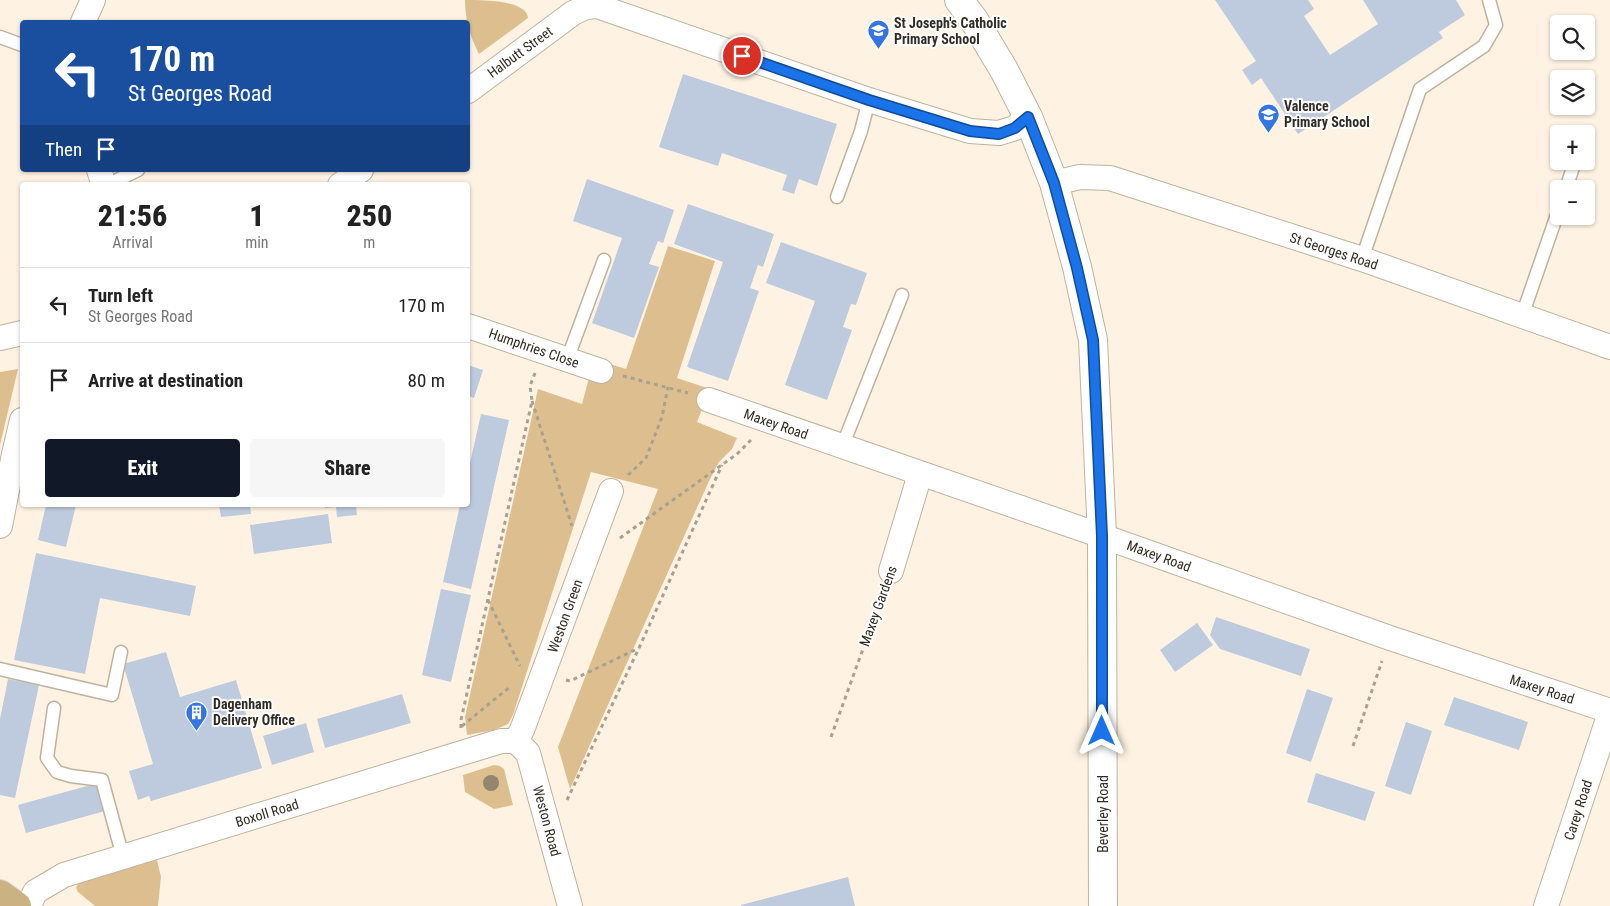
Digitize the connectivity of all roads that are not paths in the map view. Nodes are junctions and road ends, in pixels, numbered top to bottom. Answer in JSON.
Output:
{"nodes":[{"id":1,"x":93,"y":0,"type":"edge"},
{"id":2,"x":959,"y":0,"type":"edge"},
{"id":3,"x":1489,"y":0,"type":"edge"},
{"id":4,"x":567,"y":7,"type":"edge"},
{"id":5,"x":84,"y":20,"type":"edge"},
{"id":6,"x":0,"y":37,"type":"edge"},
{"id":7,"x":20,"y":44,"type":"edge"},
{"id":8,"x":470,"y":89,"type":"edge"},
{"id":9,"x":869,"y":100,"type":"junction"},
{"id":10,"x":1028,"y":117,"type":"junction"},
{"id":11,"x":134,"y":172,"type":"edge"},
{"id":12,"x":358,"y":172,"type":"edge"},
{"id":13,"x":112,"y":182,"type":"edge"},
{"id":14,"x":344,"y":182,"type":"edge"},
{"id":15,"x":1054,"y":183,"type":"junction"},
{"id":16,"x":837,"y":197,"type":"dead end"},
{"id":17,"x":1553,"y":225,"type":"edge"},
{"id":18,"x":1362,"y":259,"type":"junction"},
{"id":19,"x":604,"y":260,"type":"dead end"},
{"id":20,"x":902,"y":295,"type":"dead end"},
{"id":21,"x":1522,"y":316,"type":"junction"},
{"id":22,"x":470,"y":327,"type":"edge"},
{"id":23,"x":20,"y":333,"type":"edge"},
{"id":24,"x":0,"y":338,"type":"edge"},
{"id":25,"x":1610,"y":347,"type":"edge"},
{"id":26,"x":567,"y":360,"type":"junction"},
{"id":27,"x":601,"y":371,"type":"road end"},
{"id":28,"x":709,"y":400,"type":"road end"},
{"id":29,"x":20,"y":428,"type":"edge"},
{"id":30,"x":842,"y":447,"type":"junction"},
{"id":31,"x":920,"y":474,"type":"junction"},
{"id":32,"x":611,"y":491,"type":"road end"},
{"id":33,"x":0,"y":526,"type":"edge"},
{"id":34,"x":1102,"y":536,"type":"junction"},
{"id":35,"x":891,"y":571,"type":"road end"},
{"id":36,"x":121,"y":652,"type":"dead end"},
{"id":37,"x":0,"y":669,"type":"edge"},
{"id":38,"x":54,"y":708,"type":"dead end"},
{"id":39,"x":1610,"y":712,"type":"edge"},
{"id":40,"x":516,"y":741,"type":"junction"},
{"id":41,"x":123,"y":857,"type":"junction"},
{"id":42,"x":0,"y":894,"type":"edge"},
{"id":43,"x":17,"y":906,"type":"edge"},
{"id":44,"x":29,"y":906,"type":"edge"},
{"id":45,"x":570,"y":906,"type":"edge"},
{"id":46,"x":1103,"y":906,"type":"edge"},
{"id":47,"x":1546,"y":906,"type":"edge"}],
"edges":[{"from":1,"to":5,"type":"street"},
{"from":2,"to":10,"type":"street","name":"Beverley Road"},
{"from":3,"to":18,"type":"lane"},
{"from":4,"to":8,"type":"street","name":"Halbutt Street"},
{"from":4,"to":9,"type":"street"},
{"from":6,"to":7,"type":"lane"},
{"from":9,"to":10,"type":"street"},
{"from":9,"to":16,"type":"lane"},
{"from":10,"to":15,"type":"street","name":"Beverley Road"},
{"from":11,"to":13,"type":"lane"},
{"from":12,"to":14,"type":"street"},
{"from":15,"to":18,"type":"street","name":"St Georges Road"},
{"from":15,"to":34,"type":"street","name":"Beverley Road"},
{"from":17,"to":21,"type":"lane"},
{"from":18,"to":21,"type":"street","name":"St Georges Road"},
{"from":19,"to":26,"type":"lane"},
{"from":20,"to":30,"type":"lane"},
{"from":21,"to":25,"type":"street","name":"St Georges Road"},
{"from":22,"to":26,"type":"street","name":"Humphries Close"},
{"from":23,"to":24,"type":"street"},
{"from":26,"to":27,"type":"street","name":"Humphries Close"},
{"from":28,"to":30,"type":"street","name":"Maxey Road"},
{"from":29,"to":33,"type":"street"},
{"from":30,"to":31,"type":"street","name":"Maxey Road"},
{"from":31,"to":34,"type":"street","name":"Maxey Road"},
{"from":31,"to":35,"type":"street","name":"Maxey Gardens"},
{"from":32,"to":40,"type":"street","name":"Weston Green"},
{"from":34,"to":39,"type":"street","name":"Maxey Road"},
{"from":34,"to":46,"type":"street","name":"Beverley Road"},
{"from":36,"to":37,"type":"lane"},
{"from":38,"to":41,"type":"lane"},
{"from":39,"to":47,"type":"street","name":"Carey Road"},
{"from":40,"to":41,"type":"street","name":"Boxoll Road"},
{"from":40,"to":45,"type":"street","name":"Weston Road"},
{"from":41,"to":44,"type":"street","name":"Boxoll Road"},
{"from":42,"to":43,"type":"main road"}]}
